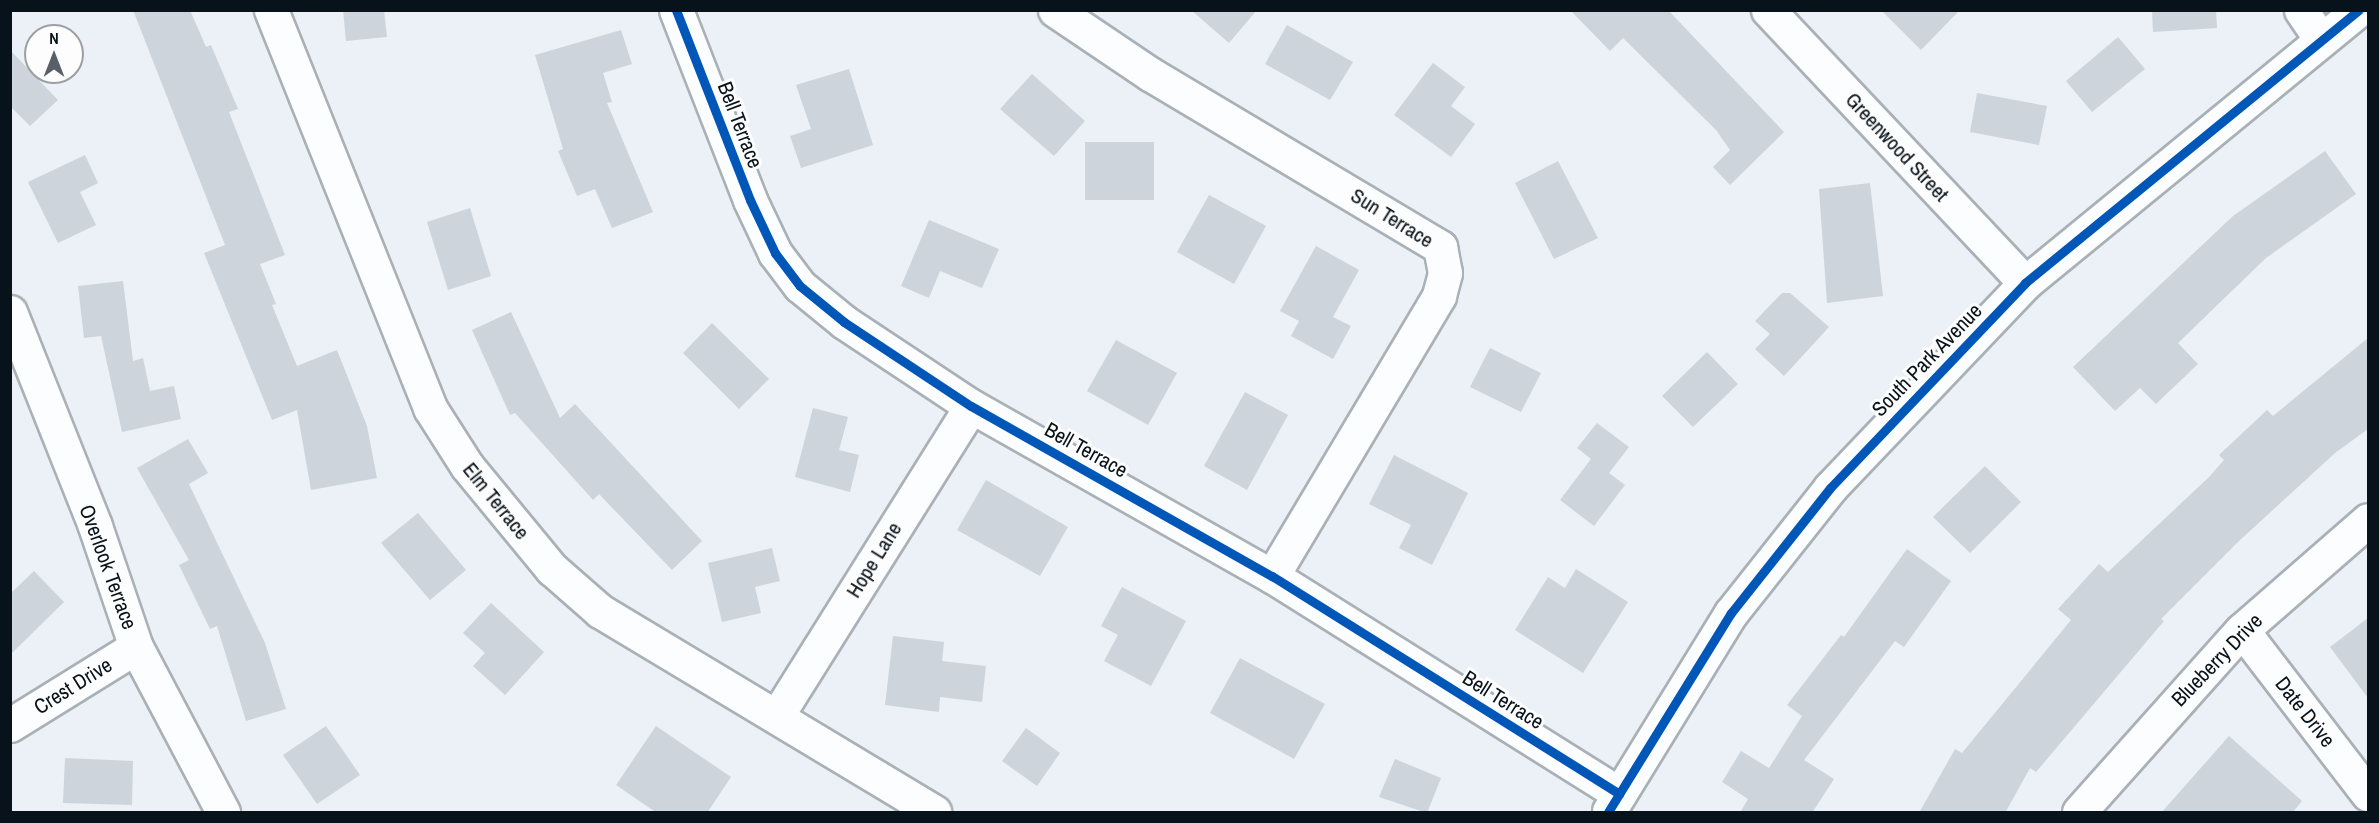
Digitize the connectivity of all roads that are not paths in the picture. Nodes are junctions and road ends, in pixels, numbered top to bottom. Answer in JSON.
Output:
{"nodes":[{"id":1,"x":271,"y":10,"type":"edge"},
{"id":2,"x":676,"y":10,"type":"edge"},
{"id":3,"x":1055,"y":10,"type":"edge"},
{"id":4,"x":1768,"y":10,"type":"edge"},
{"id":5,"x":2301,"y":10,"type":"edge"},
{"id":6,"x":2358,"y":10,"type":"edge"},
{"id":7,"x":2320,"y":38,"type":"junction"},
{"id":8,"x":2025,"y":283,"type":"junction"},
{"id":9,"x":10,"y":312,"type":"edge"},
{"id":10,"x":971,"y":406,"type":"junction"},
{"id":11,"x":2368,"y":519,"type":"edge"},
{"id":12,"x":1272,"y":576,"type":"junction"},
{"id":13,"x":2242,"y":630,"type":"junction"},
{"id":14,"x":136,"y":647,"type":"junction"},
{"id":15,"x":778,"y":714,"type":"junction"},
{"id":16,"x":10,"y":725,"type":"edge"},
{"id":17,"x":2368,"y":794,"type":"edge"},
{"id":18,"x":1614,"y":803,"type":"edge"},
{"id":19,"x":223,"y":813,"type":"edge"},
{"id":20,"x":934,"y":813,"type":"edge"},
{"id":21,"x":2079,"y":813,"type":"edge"}],
"edges":[{"from":1,"to":15,"type":"street","name":"Elm Terrace"},
{"from":2,"to":10,"type":"street","name":"Bell Terrace"},
{"from":3,"to":12,"type":"street","name":"Sun Terrace"},
{"from":4,"to":8,"type":"street","name":"Greenwood Street"},
{"from":5,"to":7,"type":"street"},
{"from":6,"to":7,"type":"street","name":"South Park Avenue"},
{"from":7,"to":8,"type":"street","name":"South Park Avenue"},
{"from":8,"to":18,"type":"street","name":"South Park Avenue"},
{"from":9,"to":14,"type":"street","name":"Overlook Terrace"},
{"from":10,"to":12,"type":"street","name":"Bell Terrace"},
{"from":10,"to":15,"type":"street","name":"Hope Lane"},
{"from":11,"to":13,"type":"street","name":"Blueberry Drive"},
{"from":12,"to":18,"type":"street","name":"Bell Terrace"},
{"from":13,"to":17,"type":"street","name":"Date Drive"},
{"from":13,"to":21,"type":"street","name":"Blueberry Drive"},
{"from":14,"to":16,"type":"street","name":"Crest Drive"},
{"from":14,"to":19,"type":"street","name":"Overlook Terrace"},
{"from":15,"to":20,"type":"street","name":"Elm Terrace"}]}
